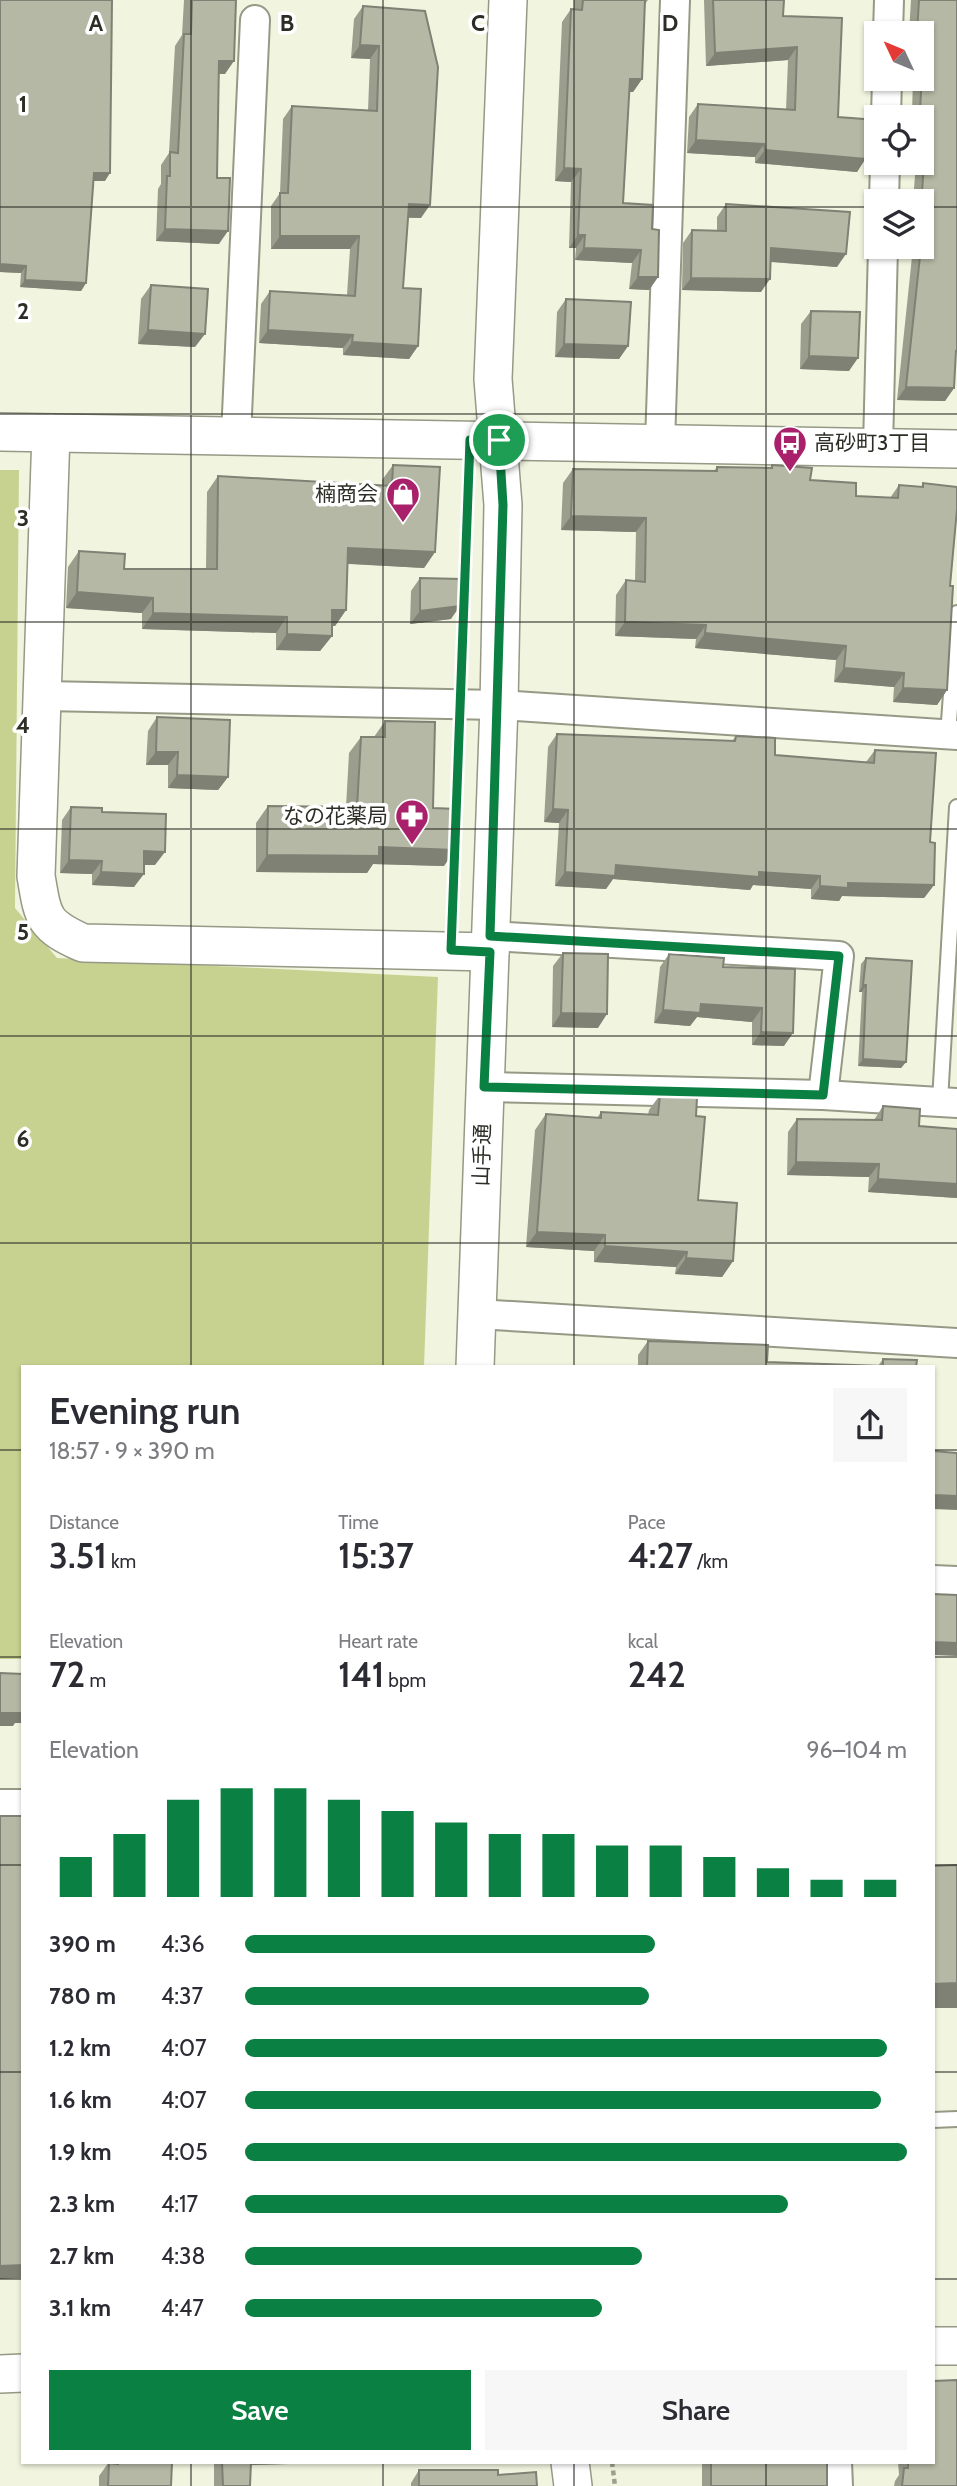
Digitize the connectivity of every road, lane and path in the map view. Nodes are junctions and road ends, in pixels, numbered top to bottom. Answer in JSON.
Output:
{"nodes":[{"id":1,"x":508,"y":0,"type":"edge"},
{"id":2,"x":675,"y":0,"type":"edge"},
{"id":3,"x":889,"y":0,"type":"edge"},
{"id":4,"x":254,"y":20,"type":"dead end"},
{"id":5,"x":888,"y":21,"type":"edge"},
{"id":6,"x":883,"y":259,"type":"edge"},
{"id":7,"x":0,"y":432,"type":"edge"},
{"id":8,"x":51,"y":433,"type":"junction"},
{"id":9,"x":236,"y":436,"type":"junction"},
{"id":10,"x":499,"y":440,"type":"junction"},
{"id":11,"x":660,"y":443,"type":"junction"},
{"id":12,"x":878,"y":447,"type":"junction"},
{"id":13,"x":957,"y":449,"type":"edge"},
{"id":14,"x":957,"y":613,"type":"edge"},
{"id":15,"x":462,"y":623,"type":"edge"},
{"id":16,"x":44,"y":696,"type":"junction"},
{"id":17,"x":458,"y":704,"type":"junction"},
{"id":18,"x":499,"y":705,"type":"junction"},
{"id":19,"x":952,"y":735,"type":"edge"},
{"id":20,"x":957,"y":807,"type":"edge"},
{"id":21,"x":454,"y":827,"type":"edge"},
{"id":22,"x":454,"y":841,"type":"edge"},
{"id":23,"x":490,"y":944,"type":"junction"},
{"id":24,"x":451,"y":950,"type":"junction"},
{"id":25,"x":484,"y":1087,"type":"junction"},
{"id":26,"x":823,"y":1095,"type":"junction"},
{"id":27,"x":948,"y":1102,"type":"edge"},
{"id":28,"x":477,"y":1314,"type":"junction"},
{"id":29,"x":957,"y":1343,"type":"edge"},
{"id":30,"x":475,"y":1365,"type":"edge"},
{"id":31,"x":935,"y":1580,"type":"edge"},
{"id":32,"x":957,"y":1581,"type":"edge"},
{"id":33,"x":0,"y":1804,"type":"edge"},
{"id":34,"x":21,"y":1804,"type":"edge"},
{"id":35,"x":957,"y":2119,"type":"edge"},
{"id":36,"x":935,"y":2120,"type":"edge"},
{"id":37,"x":935,"y":2346,"type":"edge"},
{"id":38,"x":957,"y":2346,"type":"edge"},
{"id":39,"x":0,"y":2374,"type":"edge"},
{"id":40,"x":21,"y":2374,"type":"edge"},
{"id":41,"x":570,"y":2464,"type":"edge"},
{"id":42,"x":612,"y":2464,"type":"edge"},
{"id":43,"x":837,"y":2464,"type":"edge"},
{"id":44,"x":573,"y":2486,"type":"edge"},
{"id":45,"x":615,"y":2486,"type":"edge"},
{"id":46,"x":838,"y":2486,"type":"edge"}],
"edges":[{"from":1,"to":10,"type":"street","name":"山手通"},
{"from":2,"to":11,"type":"street"},
{"from":3,"to":5,"type":"street"},
{"from":4,"to":9,"type":"street"},
{"from":6,"to":12,"type":"street"},
{"from":7,"to":8,"type":"street"},
{"from":8,"to":9,"type":"street"},
{"from":8,"to":16,"type":"street"},
{"from":9,"to":10,"type":"street"},
{"from":10,"to":11,"type":"street"},
{"from":10,"to":18,"type":"street","name":"山手通"},
{"from":11,"to":12,"type":"street"},
{"from":12,"to":13,"type":"street"},
{"from":14,"to":19,"type":"lane"},
{"from":15,"to":17,"type":"path"},
{"from":16,"to":17,"type":"street"},
{"from":16,"to":24,"type":"street"},
{"from":17,"to":18,"type":"street"},
{"from":17,"to":21,"type":"path"},
{"from":18,"to":19,"type":"street"},
{"from":18,"to":23,"type":"street","name":"山手通"},
{"from":20,"to":27,"type":"lane"},
{"from":22,"to":24,"type":"path"},
{"from":23,"to":24,"type":"street"},
{"from":23,"to":25,"type":"street","name":"山手通"},
{"from":23,"to":26,"type":"street"},
{"from":25,"to":26,"type":"street"},
{"from":25,"to":28,"type":"street","name":"山手通"},
{"from":26,"to":27,"type":"street"},
{"from":28,"to":29,"type":"street"},
{"from":28,"to":30,"type":"street","name":"山手通"},
{"from":31,"to":32,"type":"street"},
{"from":33,"to":34,"type":"street"},
{"from":35,"to":36,"type":"lane"},
{"from":37,"to":38,"type":"street"},
{"from":39,"to":40,"type":"street"},
{"from":41,"to":44,"type":"street"},
{"from":42,"to":45,"type":"path"},
{"from":43,"to":46,"type":"street"}]}
